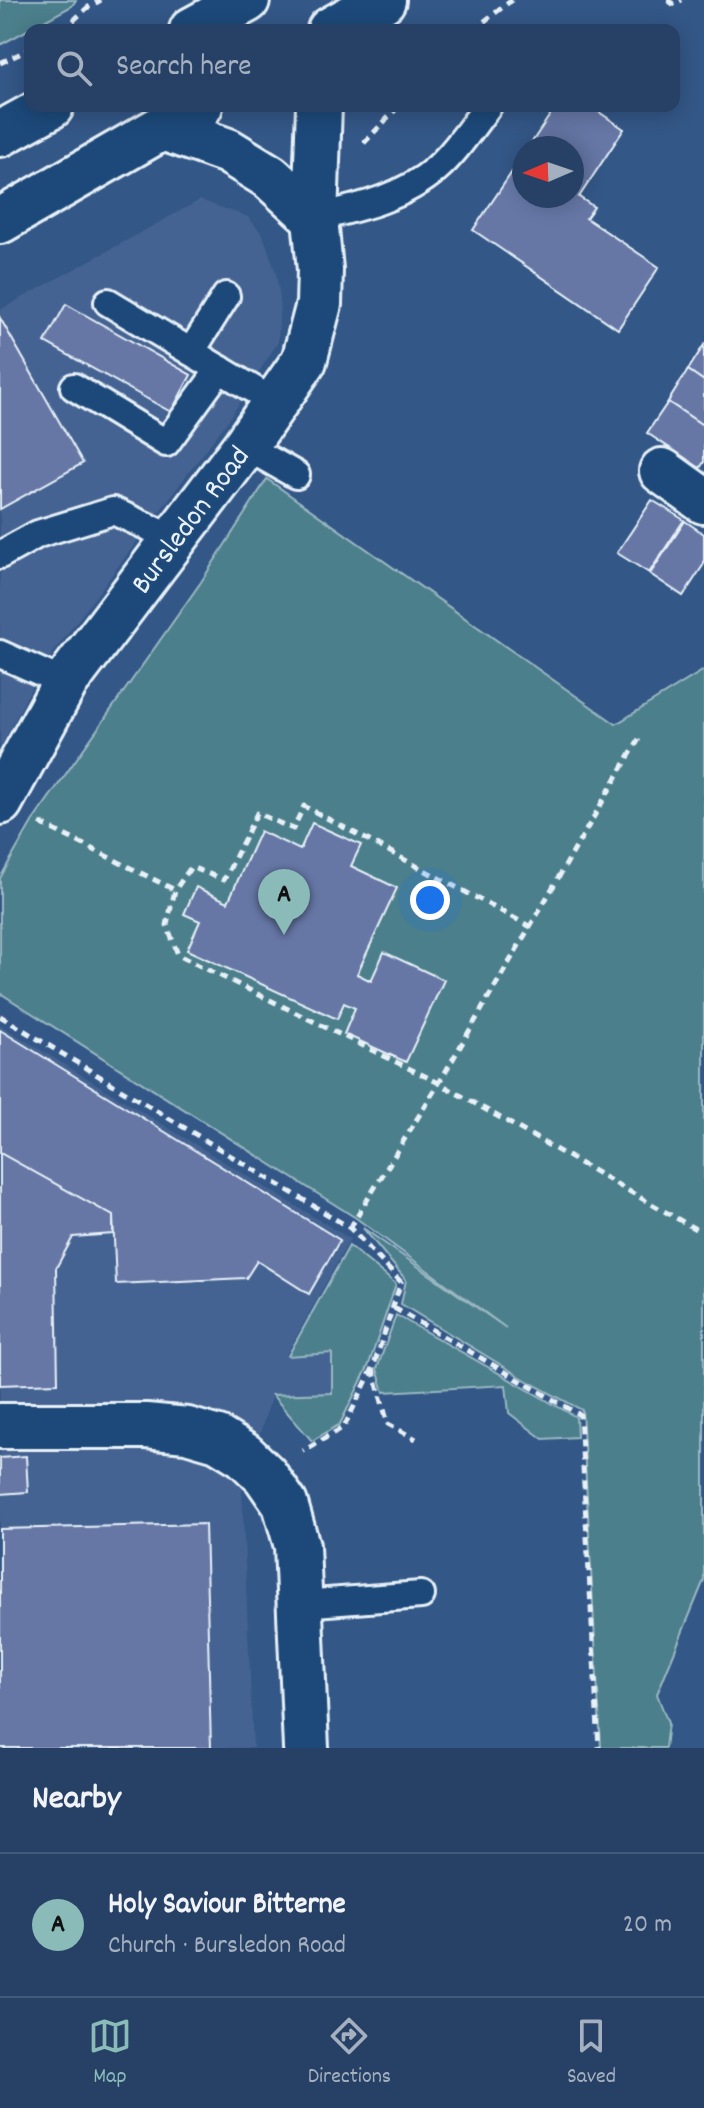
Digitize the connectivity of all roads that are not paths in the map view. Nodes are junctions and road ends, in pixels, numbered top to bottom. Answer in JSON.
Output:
{"nodes":[{"id":1,"x":247,"y":0,"type":"edge"},
{"id":2,"x":383,"y":0,"type":"edge"},
{"id":3,"x":203,"y":24,"type":"edge"},
{"id":4,"x":341,"y":24,"type":"edge"},
{"id":5,"x":40,"y":112,"type":"edge"},
{"id":6,"x":190,"y":112,"type":"edge"},
{"id":7,"x":319,"y":112,"type":"edge"},
{"id":8,"x":483,"y":112,"type":"edge"},
{"id":9,"x":163,"y":128,"type":"junction"},
{"id":10,"x":0,"y":134,"type":"edge"},
{"id":11,"x":315,"y":218,"type":"junction"},
{"id":12,"x":0,"y":221,"type":"edge"},
{"id":13,"x":226,"y":296,"type":"dead end"},
{"id":14,"x":108,"y":302,"type":"dead end"},
{"id":15,"x":191,"y":352,"type":"junction"},
{"id":16,"x":220,"y":369,"type":"junction"},
{"id":17,"x":74,"y":387,"type":"dead end"},
{"id":18,"x":276,"y":403,"type":"junction"},
{"id":19,"x":245,"y":446,"type":"junction"},
{"id":20,"x":662,"y":471,"type":"dead end"},
{"id":21,"x":296,"y":475,"type":"dead end"},
{"id":22,"x":704,"y":501,"type":"edge"},
{"id":23,"x":175,"y":539,"type":"junction"},
{"id":24,"x":0,"y":555,"type":"edge"},
{"id":25,"x":0,"y":654,"type":"edge"},
{"id":26,"x":65,"y":683,"type":"junction"},
{"id":27,"x":14,"y":809,"type":"edge"},
{"id":28,"x":0,"y":1426,"type":"edge"},
{"id":29,"x":421,"y":1595,"type":"dead end"},
{"id":30,"x":301,"y":1604,"type":"junction"},
{"id":31,"x":306,"y":1748,"type":"edge"}],
"edges":[{"from":1,"to":3,"type":"street"},
{"from":2,"to":4,"type":"street"},
{"from":5,"to":10,"type":"street"},
{"from":6,"to":9,"type":"street"},
{"from":7,"to":11,"type":"street","name":"Bursledon Road"},
{"from":8,"to":11,"type":"lane"},
{"from":9,"to":11,"type":"street"},
{"from":9,"to":12,"type":"street"},
{"from":11,"to":18,"type":"street","name":"Bursledon Road"},
{"from":13,"to":15,"type":"lane"},
{"from":14,"to":15,"type":"lane"},
{"from":15,"to":16,"type":"lane"},
{"from":16,"to":17,"type":"lane"},
{"from":16,"to":18,"type":"lane"},
{"from":18,"to":19,"type":"street","name":"Bursledon Road"},
{"from":19,"to":21,"type":"lane"},
{"from":19,"to":23,"type":"street","name":"Bursledon Road"},
{"from":20,"to":22,"type":"street"},
{"from":23,"to":24,"type":"lane"},
{"from":23,"to":26,"type":"street","name":"Bursledon Road"},
{"from":25,"to":26,"type":"lane"},
{"from":26,"to":27,"type":"street","name":"Bursledon Road"},
{"from":28,"to":30,"type":"street"},
{"from":29,"to":30,"type":"lane"},
{"from":30,"to":31,"type":"street"}]}
